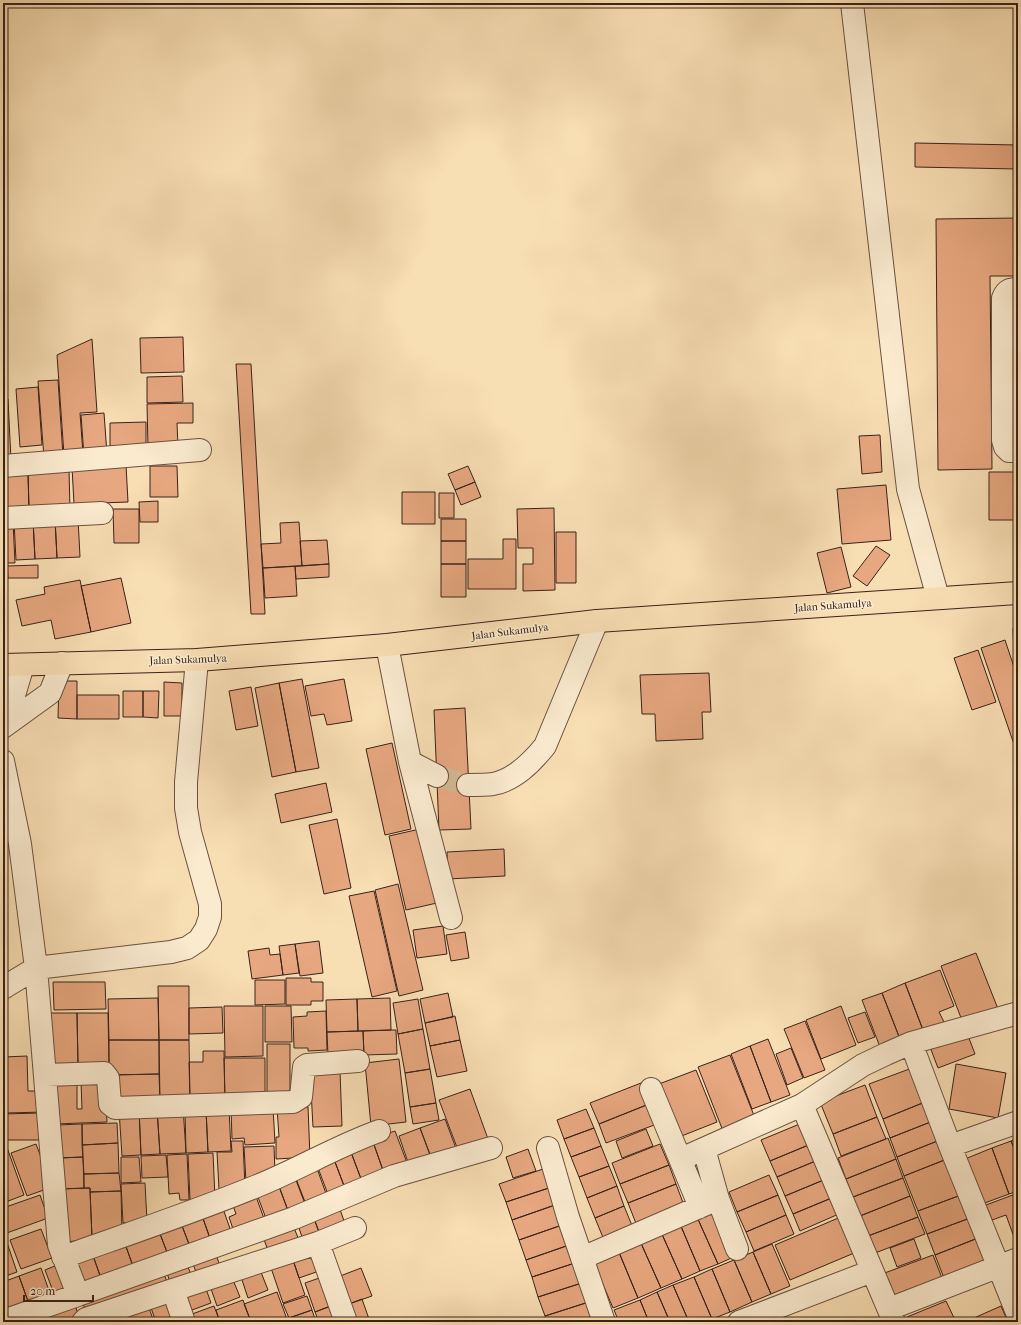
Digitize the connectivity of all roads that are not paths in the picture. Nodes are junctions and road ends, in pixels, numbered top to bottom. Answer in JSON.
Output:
{"nodes":[{"id":1,"x":852,"y":3,"type":"edge"},
{"id":2,"x":1018,"y":289,"type":"edge"},
{"id":3,"x":200,"y":450,"type":"dead end"},
{"id":4,"x":1018,"y":451,"type":"edge"},
{"id":5,"x":3,"y":466,"type":"edge"},
{"id":6,"x":102,"y":513,"type":"dead end"},
{"id":7,"x":3,"y":518,"type":"edge"},
{"id":8,"x":1018,"y":593,"type":"edge"},
{"id":9,"x":938,"y":598,"type":"junction"},
{"id":10,"x":597,"y":620,"type":"junction"},
{"id":11,"x":387,"y":645,"type":"junction"},
{"id":12,"x":197,"y":660,"type":"junction"},
{"id":13,"x":62,"y":663,"type":"junction"},
{"id":14,"x":13,"y":665,"type":"edge"},
{"id":15,"x":3,"y":716,"type":"edge"},
{"id":16,"x":3,"y":727,"type":"edge"},
{"id":17,"x":3,"y":761,"type":"edge"},
{"id":18,"x":410,"y":762,"type":"junction"},
{"id":19,"x":437,"y":776,"type":"tunnel mouth"},
{"id":20,"x":468,"y":785,"type":"tunnel mouth"},
{"id":21,"x":451,"y":918,"type":"dead end"},
{"id":22,"x":36,"y":968,"type":"junction"},
{"id":23,"x":3,"y":988,"type":"edge"},
{"id":24,"x":1016,"y":1019,"type":"edge"},
{"id":25,"x":911,"y":1043,"type":"junction"},
{"id":26,"x":358,"y":1061,"type":"dead end"},
{"id":27,"x":46,"y":1075,"type":"junction"},
{"id":28,"x":651,"y":1089,"type":"dead end"},
{"id":29,"x":802,"y":1105,"type":"junction"},
{"id":30,"x":1018,"y":1122,"type":"edge"},
{"id":31,"x":379,"y":1130,"type":"dead end"},
{"id":32,"x":950,"y":1146,"type":"junction"},
{"id":33,"x":492,"y":1148,"type":"dead end"},
{"id":34,"x":548,"y":1148,"type":"dead end"},
{"id":35,"x":704,"y":1149,"type":"junction"},
{"id":36,"x":681,"y":1159,"type":"junction"},
{"id":37,"x":709,"y":1203,"type":"junction"},
{"id":38,"x":355,"y":1228,"type":"dead end"},
{"id":39,"x":318,"y":1243,"type":"junction"},
{"id":40,"x":737,"y":1250,"type":"dead end"},
{"id":41,"x":63,"y":1257,"type":"junction"},
{"id":42,"x":582,"y":1258,"type":"junction"},
{"id":43,"x":1009,"y":1263,"type":"edge"},
{"id":44,"x":872,"y":1271,"type":"junction"},
{"id":45,"x":173,"y":1290,"type":"junction"},
{"id":46,"x":78,"y":1295,"type":"junction"},
{"id":47,"x":1018,"y":1314,"type":"edge"},
{"id":48,"x":892,"y":1316,"type":"edge"},
{"id":49,"x":3,"y":1321,"type":"edge"},
{"id":50,"x":83,"y":1322,"type":"edge"},
{"id":51,"x":184,"y":1322,"type":"edge"},
{"id":52,"x":346,"y":1322,"type":"edge"},
{"id":53,"x":604,"y":1322,"type":"edge"},
{"id":54,"x":739,"y":1322,"type":"edge"}],
"edges":[{"from":1,"to":9,"type":"street"},
{"from":2,"to":4,"type":"street"},
{"from":3,"to":5,"type":"street"},
{"from":6,"to":7,"type":"street"},
{"from":8,"to":9,"type":"main road","name":"Jalan Sukamulya"},
{"from":9,"to":10,"type":"main road","name":"Jalan Sukamulya"},
{"from":10,"to":11,"type":"main road","name":"Jalan Sukamulya"},
{"from":10,"to":20,"type":"street"},
{"from":11,"to":12,"type":"main road","name":"Jalan Sukamulya"},
{"from":11,"to":18,"type":"street"},
{"from":12,"to":13,"type":"main road","name":"Jalan Sukamulya"},
{"from":12,"to":22,"type":"street"},
{"from":13,"to":14,"type":"main road","name":"Jalan Sukamulya"},
{"from":13,"to":16,"type":"street"},
{"from":14,"to":15,"type":"street"},
{"from":17,"to":22,"type":"street"},
{"from":18,"to":19,"type":"street"},
{"from":18,"to":21,"type":"street"},
{"from":22,"to":23,"type":"street"},
{"from":22,"to":27,"type":"street"},
{"from":24,"to":25,"type":"street"},
{"from":25,"to":29,"type":"street"},
{"from":25,"to":32,"type":"street"},
{"from":26,"to":27,"type":"street"},
{"from":27,"to":41,"type":"street"},
{"from":28,"to":36,"type":"street"},
{"from":29,"to":35,"type":"street"},
{"from":29,"to":44,"type":"street"},
{"from":30,"to":32,"type":"street"},
{"from":31,"to":41,"type":"street"},
{"from":32,"to":43,"type":"street"},
{"from":33,"to":46,"type":"street"},
{"from":34,"to":42,"type":"street"},
{"from":35,"to":36,"type":"street"},
{"from":35,"to":37,"type":"street"},
{"from":36,"to":37,"type":"street"},
{"from":37,"to":40,"type":"street"},
{"from":37,"to":42,"type":"street"},
{"from":38,"to":39,"type":"street"},
{"from":39,"to":45,"type":"street"},
{"from":39,"to":52,"type":"street"},
{"from":41,"to":46,"type":"street"},
{"from":42,"to":53,"type":"street"},
{"from":43,"to":47,"type":"street"},
{"from":43,"to":48,"type":"street"},
{"from":44,"to":48,"type":"street"},
{"from":44,"to":54,"type":"street"},
{"from":45,"to":50,"type":"street"},
{"from":45,"to":51,"type":"street"},
{"from":46,"to":49,"type":"street"}]}
